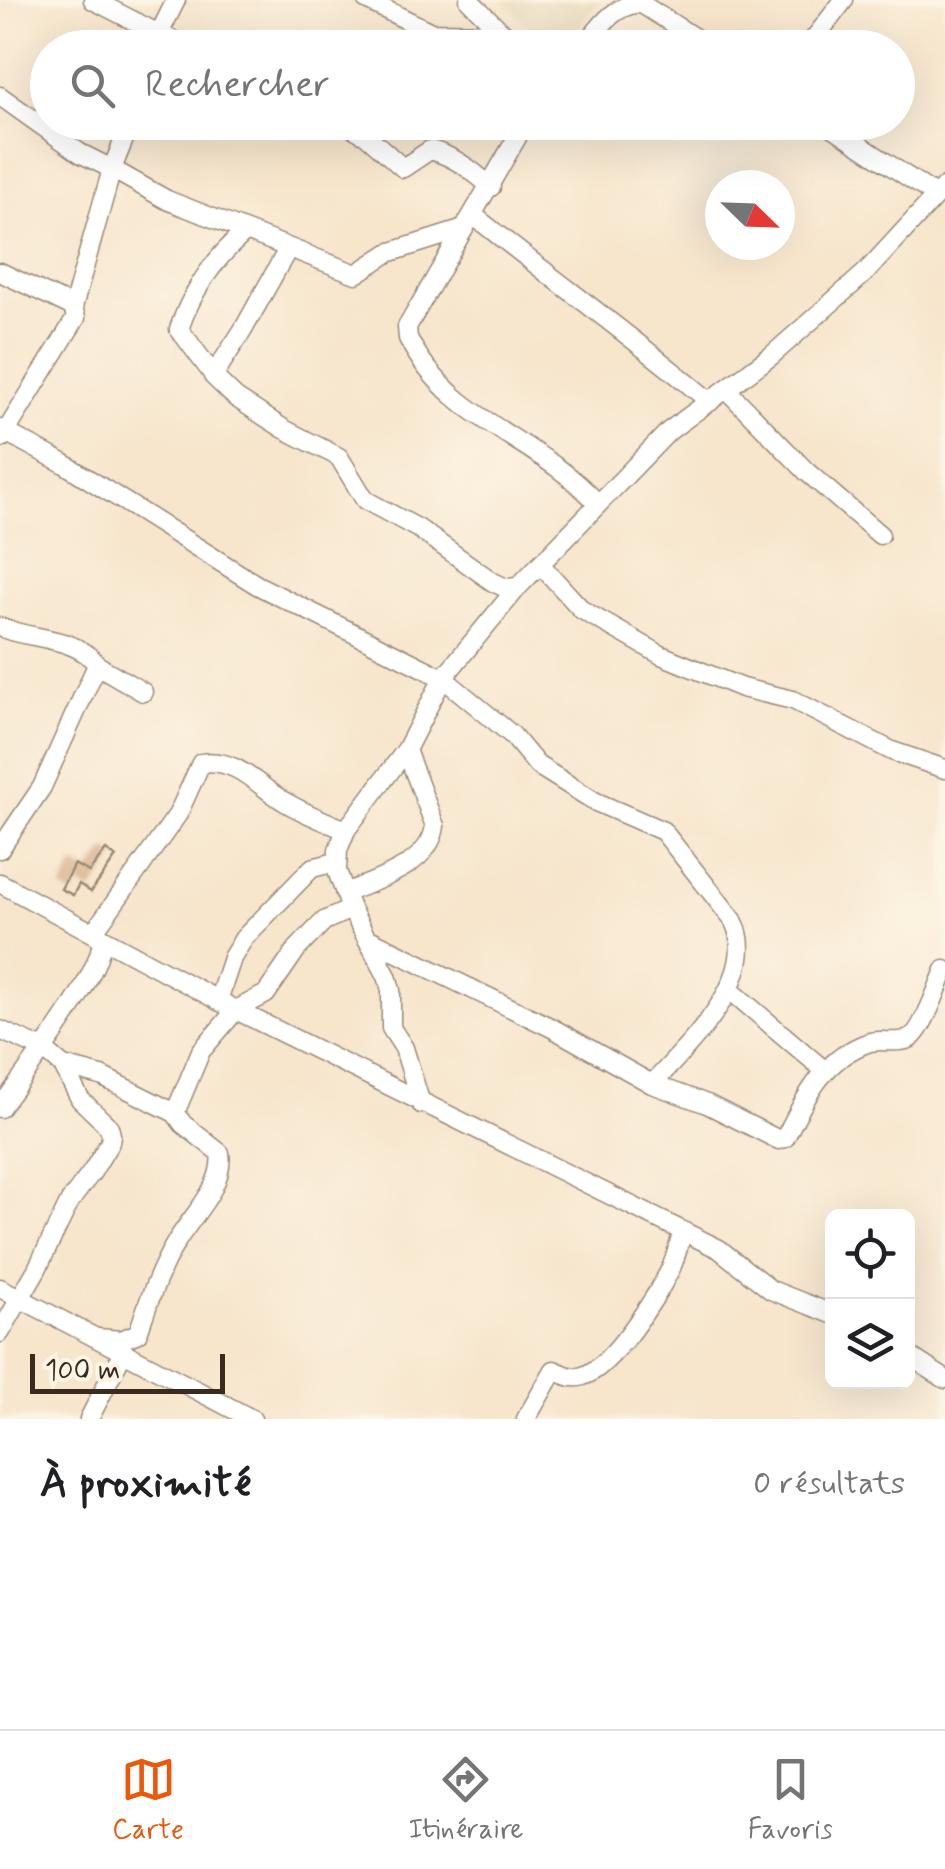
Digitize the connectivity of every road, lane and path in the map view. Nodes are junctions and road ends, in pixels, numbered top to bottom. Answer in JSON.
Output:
{"nodes":[{"id":1,"x":93,"y":0,"type":"edge"},
{"id":2,"x":176,"y":0,"type":"edge"},
{"id":3,"x":366,"y":0,"type":"edge"},
{"id":4,"x":468,"y":0,"type":"edge"},
{"id":5,"x":844,"y":0,"type":"edge"},
{"id":6,"x":615,"y":7,"type":"edge"},
{"id":7,"x":140,"y":30,"type":"edge"},
{"id":8,"x":162,"y":30,"type":"edge"},
{"id":9,"x":426,"y":30,"type":"edge"},
{"id":10,"x":501,"y":30,"type":"edge"},
{"id":11,"x":597,"y":30,"type":"edge"},
{"id":12,"x":683,"y":30,"type":"edge"},
{"id":13,"x":821,"y":30,"type":"edge"},
{"id":14,"x":0,"y":96,"type":"edge"},
{"id":15,"x":30,"y":117,"type":"edge"},
{"id":16,"x":62,"y":140,"type":"edge"},
{"id":17,"x":123,"y":140,"type":"edge"},
{"id":18,"x":371,"y":140,"type":"edge"},
{"id":19,"x":516,"y":140,"type":"edge"},
{"id":20,"x":854,"y":140,"type":"edge"},
{"id":21,"x":112,"y":169,"type":"junction"},
{"id":22,"x":490,"y":187,"type":"junction"},
{"id":23,"x":940,"y":191,"type":"edge"},
{"id":24,"x":469,"y":222,"type":"junction"},
{"id":25,"x":244,"y":233,"type":"junction"},
{"id":26,"x":288,"y":249,"type":"junction"},
{"id":27,"x":0,"y":272,"type":"edge"},
{"id":28,"x":73,"y":306,"type":"junction"},
{"id":29,"x":212,"y":374,"type":"junction"},
{"id":30,"x":727,"y":390,"type":"junction"},
{"id":31,"x":710,"y":402,"type":"junction"},
{"id":32,"x":2,"y":434,"type":"edge"},
{"id":33,"x":598,"y":504,"type":"junction"},
{"id":34,"x":880,"y":535,"type":"dead end"},
{"id":35,"x":540,"y":564,"type":"junction"},
{"id":36,"x":518,"y":586,"type":"junction"},
{"id":37,"x":0,"y":627,"type":"edge"},
{"id":38,"x":97,"y":665,"type":"junction"},
{"id":39,"x":442,"y":678,"type":"junction"},
{"id":40,"x":143,"y":692,"type":"dead end"},
{"id":41,"x":406,"y":750,"type":"junction"},
{"id":42,"x":945,"y":769,"type":"edge"},
{"id":43,"x":346,"y":830,"type":"junction"},
{"id":44,"x":0,"y":849,"type":"edge"},
{"id":45,"x":336,"y":862,"type":"junction"},
{"id":46,"x":0,"y":883,"type":"edge"},
{"id":47,"x":348,"y":901,"type":"junction"},
{"id":48,"x":98,"y":937,"type":"junction"},
{"id":49,"x":368,"y":940,"type":"junction"},
{"id":50,"x":945,"y":970,"type":"edge"},
{"id":51,"x":730,"y":990,"type":"junction"},
{"id":52,"x":218,"y":1001,"type":"junction"},
{"id":53,"x":236,"y":1010,"type":"junction"},
{"id":54,"x":0,"y":1030,"type":"edge"},
{"id":55,"x":44,"y":1049,"type":"junction"},
{"id":56,"x":63,"y":1066,"type":"junction"},
{"id":57,"x":824,"y":1070,"type":"junction"},
{"id":58,"x":652,"y":1084,"type":"junction"},
{"id":59,"x":421,"y":1104,"type":"junction"},
{"id":60,"x":0,"y":1108,"type":"edge"},
{"id":61,"x":176,"y":1113,"type":"junction"},
{"id":62,"x":683,"y":1231,"type":"junction"},
{"id":63,"x":0,"y":1288,"type":"edge"},
{"id":64,"x":20,"y":1299,"type":"junction"},
{"id":65,"x":825,"y":1311,"type":"edge"},
{"id":66,"x":0,"y":1334,"type":"edge"},
{"id":67,"x":98,"y":1338,"type":"junction"},
{"id":68,"x":124,"y":1352,"type":"junction"},
{"id":69,"x":915,"y":1360,"type":"edge"},
{"id":70,"x":945,"y":1379,"type":"edge"},
{"id":71,"x":89,"y":1419,"type":"edge"},
{"id":72,"x":252,"y":1419,"type":"edge"},
{"id":73,"x":526,"y":1419,"type":"edge"}],
"edges":[{"from":1,"to":7,"type":"street"},
{"from":2,"to":8,"type":"street"},
{"from":3,"to":9,"type":"street"},
{"from":4,"to":10,"type":"street"},
{"from":5,"to":13,"type":"street"},
{"from":6,"to":11,"type":"street"},
{"from":6,"to":12,"type":"street"},
{"from":14,"to":15,"type":"street"},
{"from":16,"to":21,"type":"street"},
{"from":17,"to":21,"type":"street"},
{"from":18,"to":22,"type":"street"},
{"from":19,"to":22,"type":"street"},
{"from":20,"to":23,"type":"street"},
{"from":21,"to":25,"type":"street"},
{"from":21,"to":28,"type":"street"},
{"from":22,"to":24,"type":"street"},
{"from":23,"to":30,"type":"street"},
{"from":24,"to":26,"type":"street"},
{"from":24,"to":31,"type":"street"},
{"from":24,"to":33,"type":"street"},
{"from":25,"to":26,"type":"street"},
{"from":25,"to":29,"type":"street"},
{"from":26,"to":29,"type":"street"},
{"from":27,"to":28,"type":"street"},
{"from":28,"to":32,"type":"street"},
{"from":29,"to":36,"type":"street"},
{"from":30,"to":31,"type":"street"},
{"from":30,"to":34,"type":"street"},
{"from":31,"to":33,"type":"street"},
{"from":32,"to":39,"type":"street"},
{"from":33,"to":35,"type":"street"},
{"from":35,"to":36,"type":"street"},
{"from":35,"to":42,"type":"street"},
{"from":36,"to":39,"type":"street"},
{"from":37,"to":38,"type":"street"},
{"from":38,"to":40,"type":"street"},
{"from":38,"to":44,"type":"street"},
{"from":39,"to":41,"type":"street"},
{"from":39,"to":51,"type":"street"},
{"from":41,"to":43,"type":"street"},
{"from":41,"to":47,"type":"street"},
{"from":43,"to":45,"type":"street"},
{"from":43,"to":48,"type":"street"},
{"from":45,"to":47,"type":"street"},
{"from":45,"to":52,"type":"street"},
{"from":46,"to":48,"type":"street"},
{"from":47,"to":49,"type":"street"},
{"from":47,"to":53,"type":"street"},
{"from":48,"to":52,"type":"street"},
{"from":48,"to":55,"type":"street"},
{"from":49,"to":58,"type":"street"},
{"from":49,"to":59,"type":"street"},
{"from":50,"to":57,"type":"street"},
{"from":51,"to":57,"type":"street"},
{"from":51,"to":58,"type":"street"},
{"from":52,"to":53,"type":"street"},
{"from":53,"to":59,"type":"street"},
{"from":53,"to":61,"type":"street"},
{"from":54,"to":55,"type":"street"},
{"from":55,"to":56,"type":"street"},
{"from":55,"to":60,"type":"street"},
{"from":56,"to":61,"type":"street"},
{"from":56,"to":64,"type":"street"},
{"from":57,"to":58,"type":"street"},
{"from":59,"to":62,"type":"street"},
{"from":61,"to":67,"type":"street"},
{"from":62,"to":65,"type":"street"},
{"from":62,"to":73,"type":"street"},
{"from":63,"to":64,"type":"street"},
{"from":64,"to":66,"type":"street"},
{"from":64,"to":67,"type":"street"},
{"from":67,"to":68,"type":"street"},
{"from":68,"to":71,"type":"street"},
{"from":68,"to":72,"type":"street"},
{"from":69,"to":70,"type":"street"}]}
